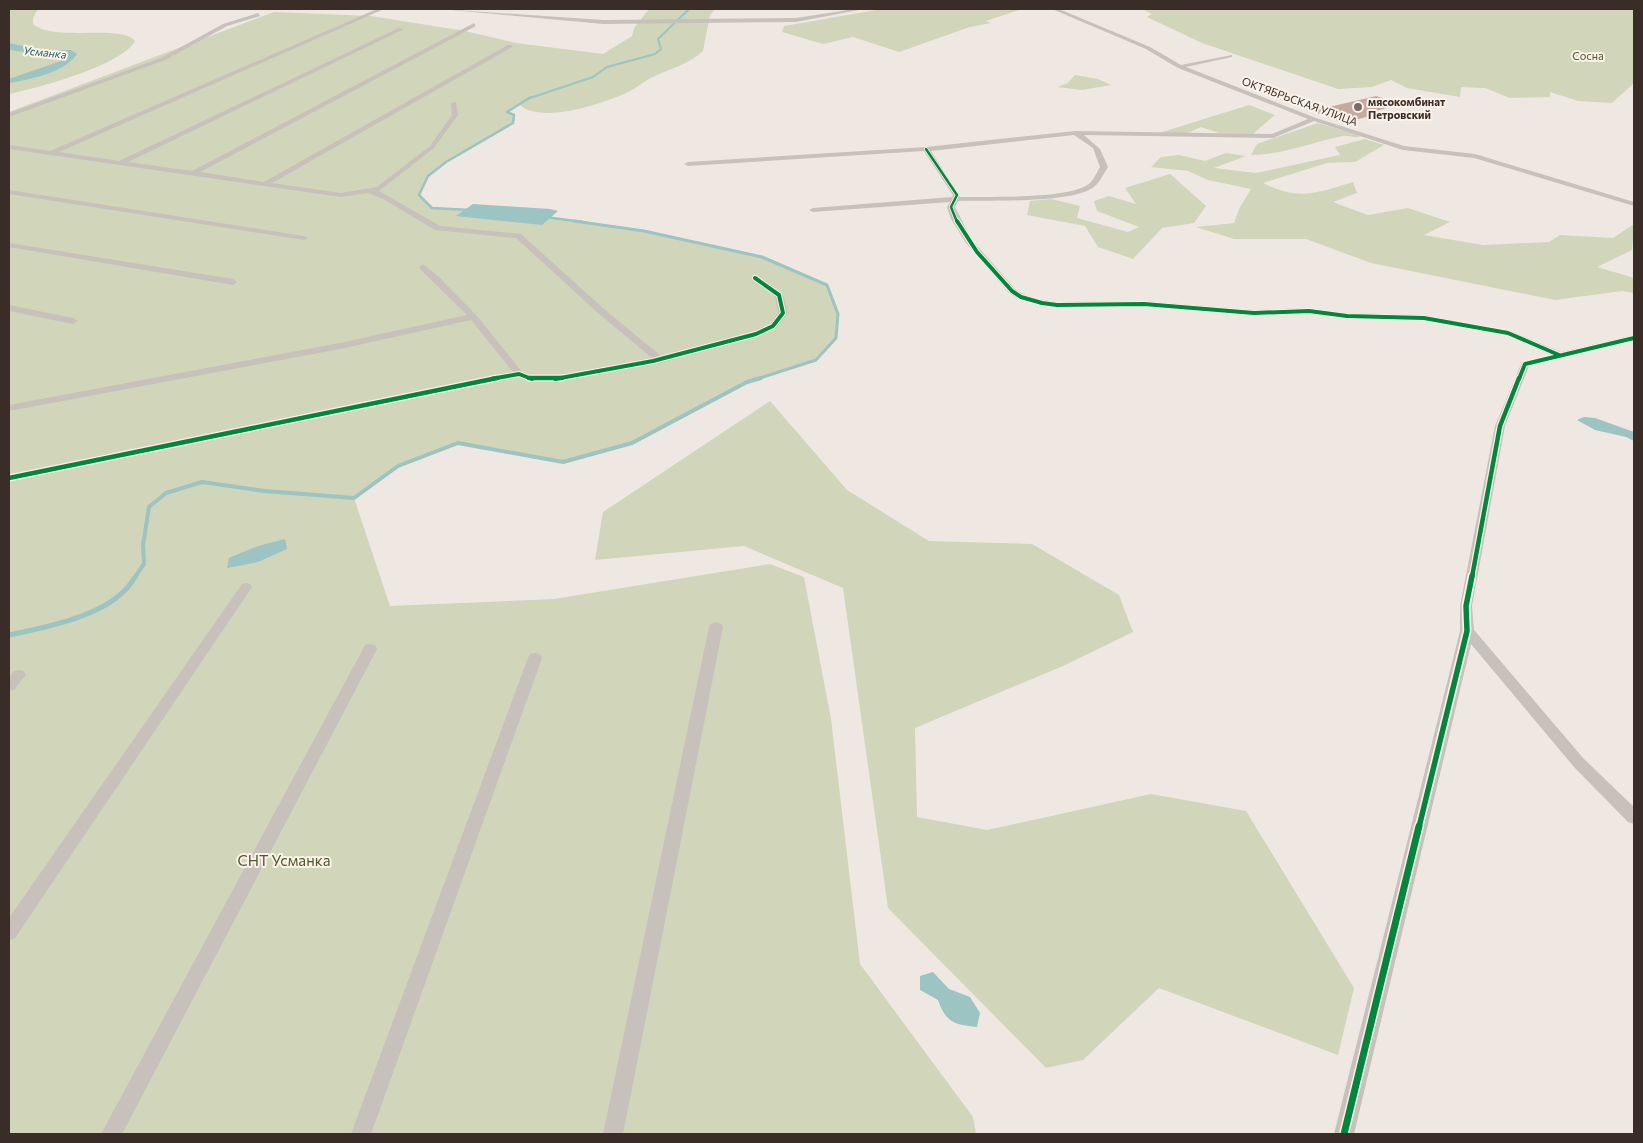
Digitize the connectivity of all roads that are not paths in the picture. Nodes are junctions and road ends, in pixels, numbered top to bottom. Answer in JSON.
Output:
{"nodes":[{"id":1,"x":381,"y":9,"type":"edge"},
{"id":2,"x":444,"y":9,"type":"edge"},
{"id":3,"x":861,"y":9,"type":"edge"},
{"id":4,"x":1056,"y":9,"type":"edge"},
{"id":5,"x":258,"y":15,"type":"dead end"},
{"id":6,"x":474,"y":25,"type":"dead end"},
{"id":7,"x":402,"y":29,"type":"dead end"},
{"id":8,"x":510,"y":46,"type":"dead end"},
{"id":9,"x":1230,"y":56,"type":"dead end"},
{"id":10,"x":1180,"y":67,"type":"junction"},
{"id":11,"x":454,"y":102,"type":"dead end"},
{"id":12,"x":9,"y":115,"type":"edge"},
{"id":13,"x":1314,"y":119,"type":"junction"},
{"id":14,"x":1075,"y":133,"type":"junction"},
{"id":15,"x":9,"y":147,"type":"edge"},
{"id":16,"x":926,"y":148,"type":"junction"},
{"id":17,"x":50,"y":154,"type":"junction"},
{"id":18,"x":120,"y":163,"type":"junction"},
{"id":19,"x":688,"y":164,"type":"dead end"},
{"id":20,"x":192,"y":174,"type":"junction"},
{"id":21,"x":265,"y":184,"type":"junction"},
{"id":22,"x":370,"y":191,"type":"junction"},
{"id":23,"x":9,"y":192,"type":"edge"},
{"id":24,"x":953,"y":199,"type":"junction"},
{"id":25,"x":1634,"y":204,"type":"edge"},
{"id":26,"x":813,"y":210,"type":"dead end"},
{"id":27,"x":304,"y":238,"type":"dead end"},
{"id":28,"x":9,"y":244,"type":"edge"},
{"id":29,"x":423,"y":267,"type":"dead end"},
{"id":30,"x":755,"y":278,"type":"dead end"},
{"id":31,"x":233,"y":282,"type":"dead end"},
{"id":32,"x":9,"y":308,"type":"edge"},
{"id":33,"x":472,"y":317,"type":"junction"},
{"id":34,"x":73,"y":321,"type":"dead end"},
{"id":35,"x":1634,"y":338,"type":"edge"},
{"id":36,"x":1559,"y":355,"type":"junction"},
{"id":37,"x":660,"y":360,"type":"junction"},
{"id":38,"x":519,"y":374,"type":"junction"},
{"id":39,"x":9,"y":408,"type":"edge"},
{"id":40,"x":9,"y":478,"type":"edge"},
{"id":41,"x":246,"y":587,"type":"dead end"},
{"id":42,"x":716,"y":628,"type":"dead end"},
{"id":43,"x":1467,"y":631,"type":"junction"},
{"id":44,"x":370,"y":650,"type":"dead end"},
{"id":45,"x":535,"y":658,"type":"dead end"},
{"id":46,"x":18,"y":675,"type":"dead end"},
{"id":47,"x":9,"y":686,"type":"edge"},
{"id":48,"x":1634,"y":818,"type":"edge"},
{"id":49,"x":9,"y":932,"type":"edge"},
{"id":50,"x":111,"y":1134,"type":"edge"},
{"id":51,"x":360,"y":1134,"type":"edge"},
{"id":52,"x":613,"y":1134,"type":"edge"},
{"id":53,"x":1344,"y":1134,"type":"edge"}],
"edges":[{"from":1,"to":17,"type":"street"},
{"from":2,"to":3,"type":"street"},
{"from":4,"to":10,"type":"street","name":"ОКТЯБРЬСКАЯ УЛИЦА"},
{"from":5,"to":12,"type":"street"},
{"from":6,"to":20,"type":"street"},
{"from":7,"to":18,"type":"street"},
{"from":8,"to":21,"type":"street"},
{"from":9,"to":10,"type":"street"},
{"from":10,"to":13,"type":"street","name":"ОКТЯБРЬСКАЯ УЛИЦА"},
{"from":11,"to":22,"type":"street"},
{"from":13,"to":14,"type":"street"},
{"from":13,"to":25,"type":"street","name":"ОКТЯБРЬСКАЯ УЛИЦА"},
{"from":14,"to":16,"type":"street"},
{"from":14,"to":24,"type":"street"},
{"from":15,"to":17,"type":"street"},
{"from":16,"to":19,"type":"street"},
{"from":16,"to":24,"type":"street"},
{"from":17,"to":18,"type":"street"},
{"from":18,"to":20,"type":"street"},
{"from":20,"to":21,"type":"street"},
{"from":21,"to":22,"type":"street"},
{"from":22,"to":37,"type":"street"},
{"from":23,"to":27,"type":"street"},
{"from":24,"to":26,"type":"street"},
{"from":24,"to":36,"type":"street"},
{"from":28,"to":31,"type":"street"},
{"from":29,"to":33,"type":"street"},
{"from":30,"to":37,"type":"street"},
{"from":32,"to":34,"type":"street"},
{"from":33,"to":38,"type":"street"},
{"from":33,"to":39,"type":"street"},
{"from":35,"to":36,"type":"street"},
{"from":36,"to":43,"type":"street"},
{"from":37,"to":38,"type":"street"},
{"from":38,"to":40,"type":"street"},
{"from":41,"to":49,"type":"street"},
{"from":42,"to":52,"type":"street"},
{"from":43,"to":48,"type":"street"},
{"from":43,"to":53,"type":"street"},
{"from":44,"to":50,"type":"street"},
{"from":45,"to":51,"type":"street"},
{"from":46,"to":47,"type":"street"}]}
